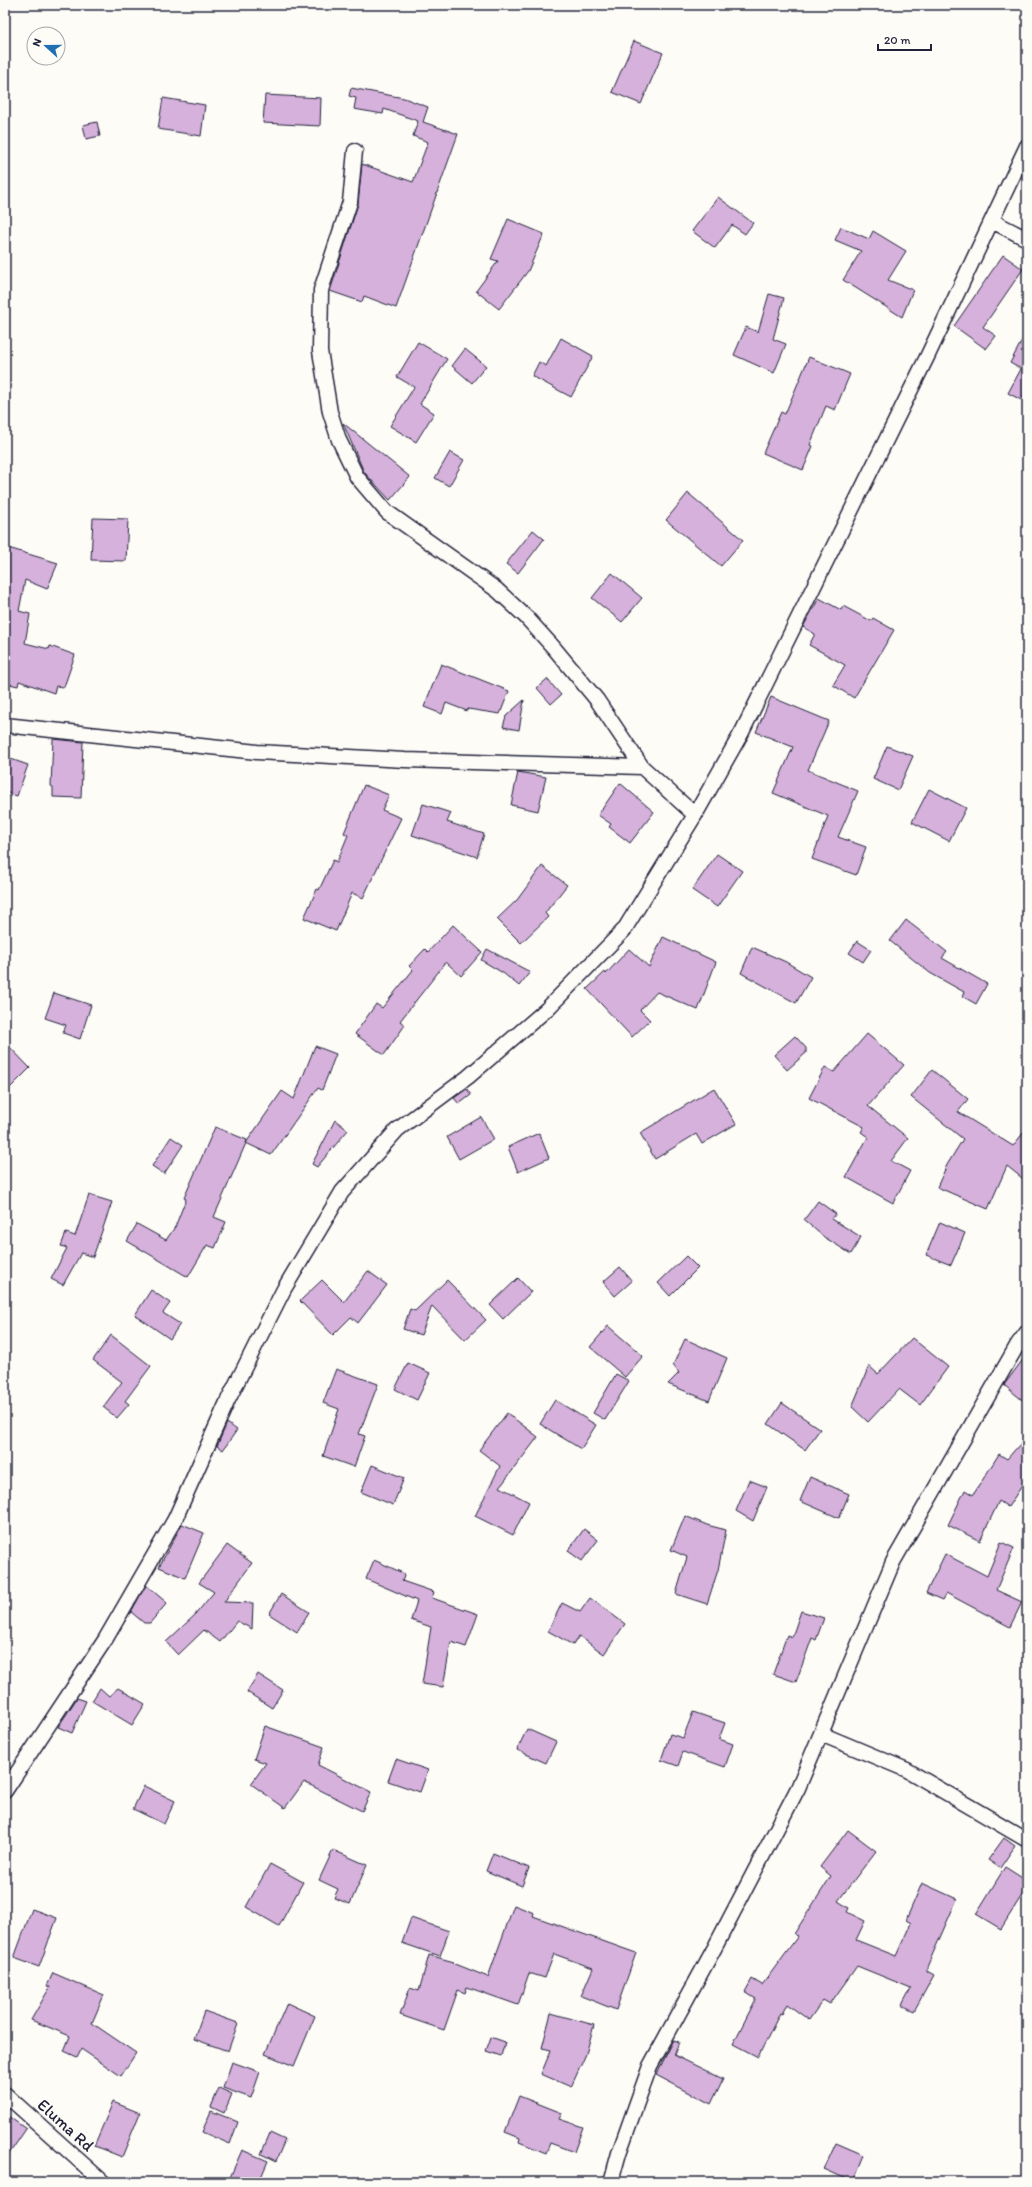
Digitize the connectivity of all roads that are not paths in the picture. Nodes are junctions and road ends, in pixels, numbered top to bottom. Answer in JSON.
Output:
{"nodes":[{"id":1,"x":1027,"y":146,"type":"edge"},
{"id":2,"x":355,"y":151,"type":"dead end"},
{"id":3,"x":992,"y":221,"type":"junction"},
{"id":4,"x":1027,"y":239,"type":"edge"},
{"id":5,"x":5,"y":725,"type":"edge"},
{"id":6,"x":642,"y":767,"type":"junction"},
{"id":7,"x":695,"y":815,"type":"junction"},
{"id":8,"x":1027,"y":1332,"type":"edge"},
{"id":9,"x":821,"y":1734,"type":"junction"},
{"id":10,"x":5,"y":1791,"type":"edge"},
{"id":11,"x":1027,"y":1840,"type":"edge"},
{"id":12,"x":5,"y":2094,"type":"edge"},
{"id":13,"x":104,"y":2182,"type":"edge"},
{"id":14,"x":611,"y":2182,"type":"edge"}],
"edges":[{"from":1,"to":3,"type":"street"},
{"from":2,"to":6,"type":"street"},
{"from":3,"to":4,"type":"street"},
{"from":3,"to":7,"type":"street"},
{"from":5,"to":6,"type":"street"},
{"from":6,"to":7,"type":"street"},
{"from":7,"to":10,"type":"street"},
{"from":8,"to":9,"type":"street"},
{"from":9,"to":11,"type":"street"},
{"from":9,"to":14,"type":"street"},
{"from":12,"to":13,"type":"street","name":"Eluma Rd"}]}
